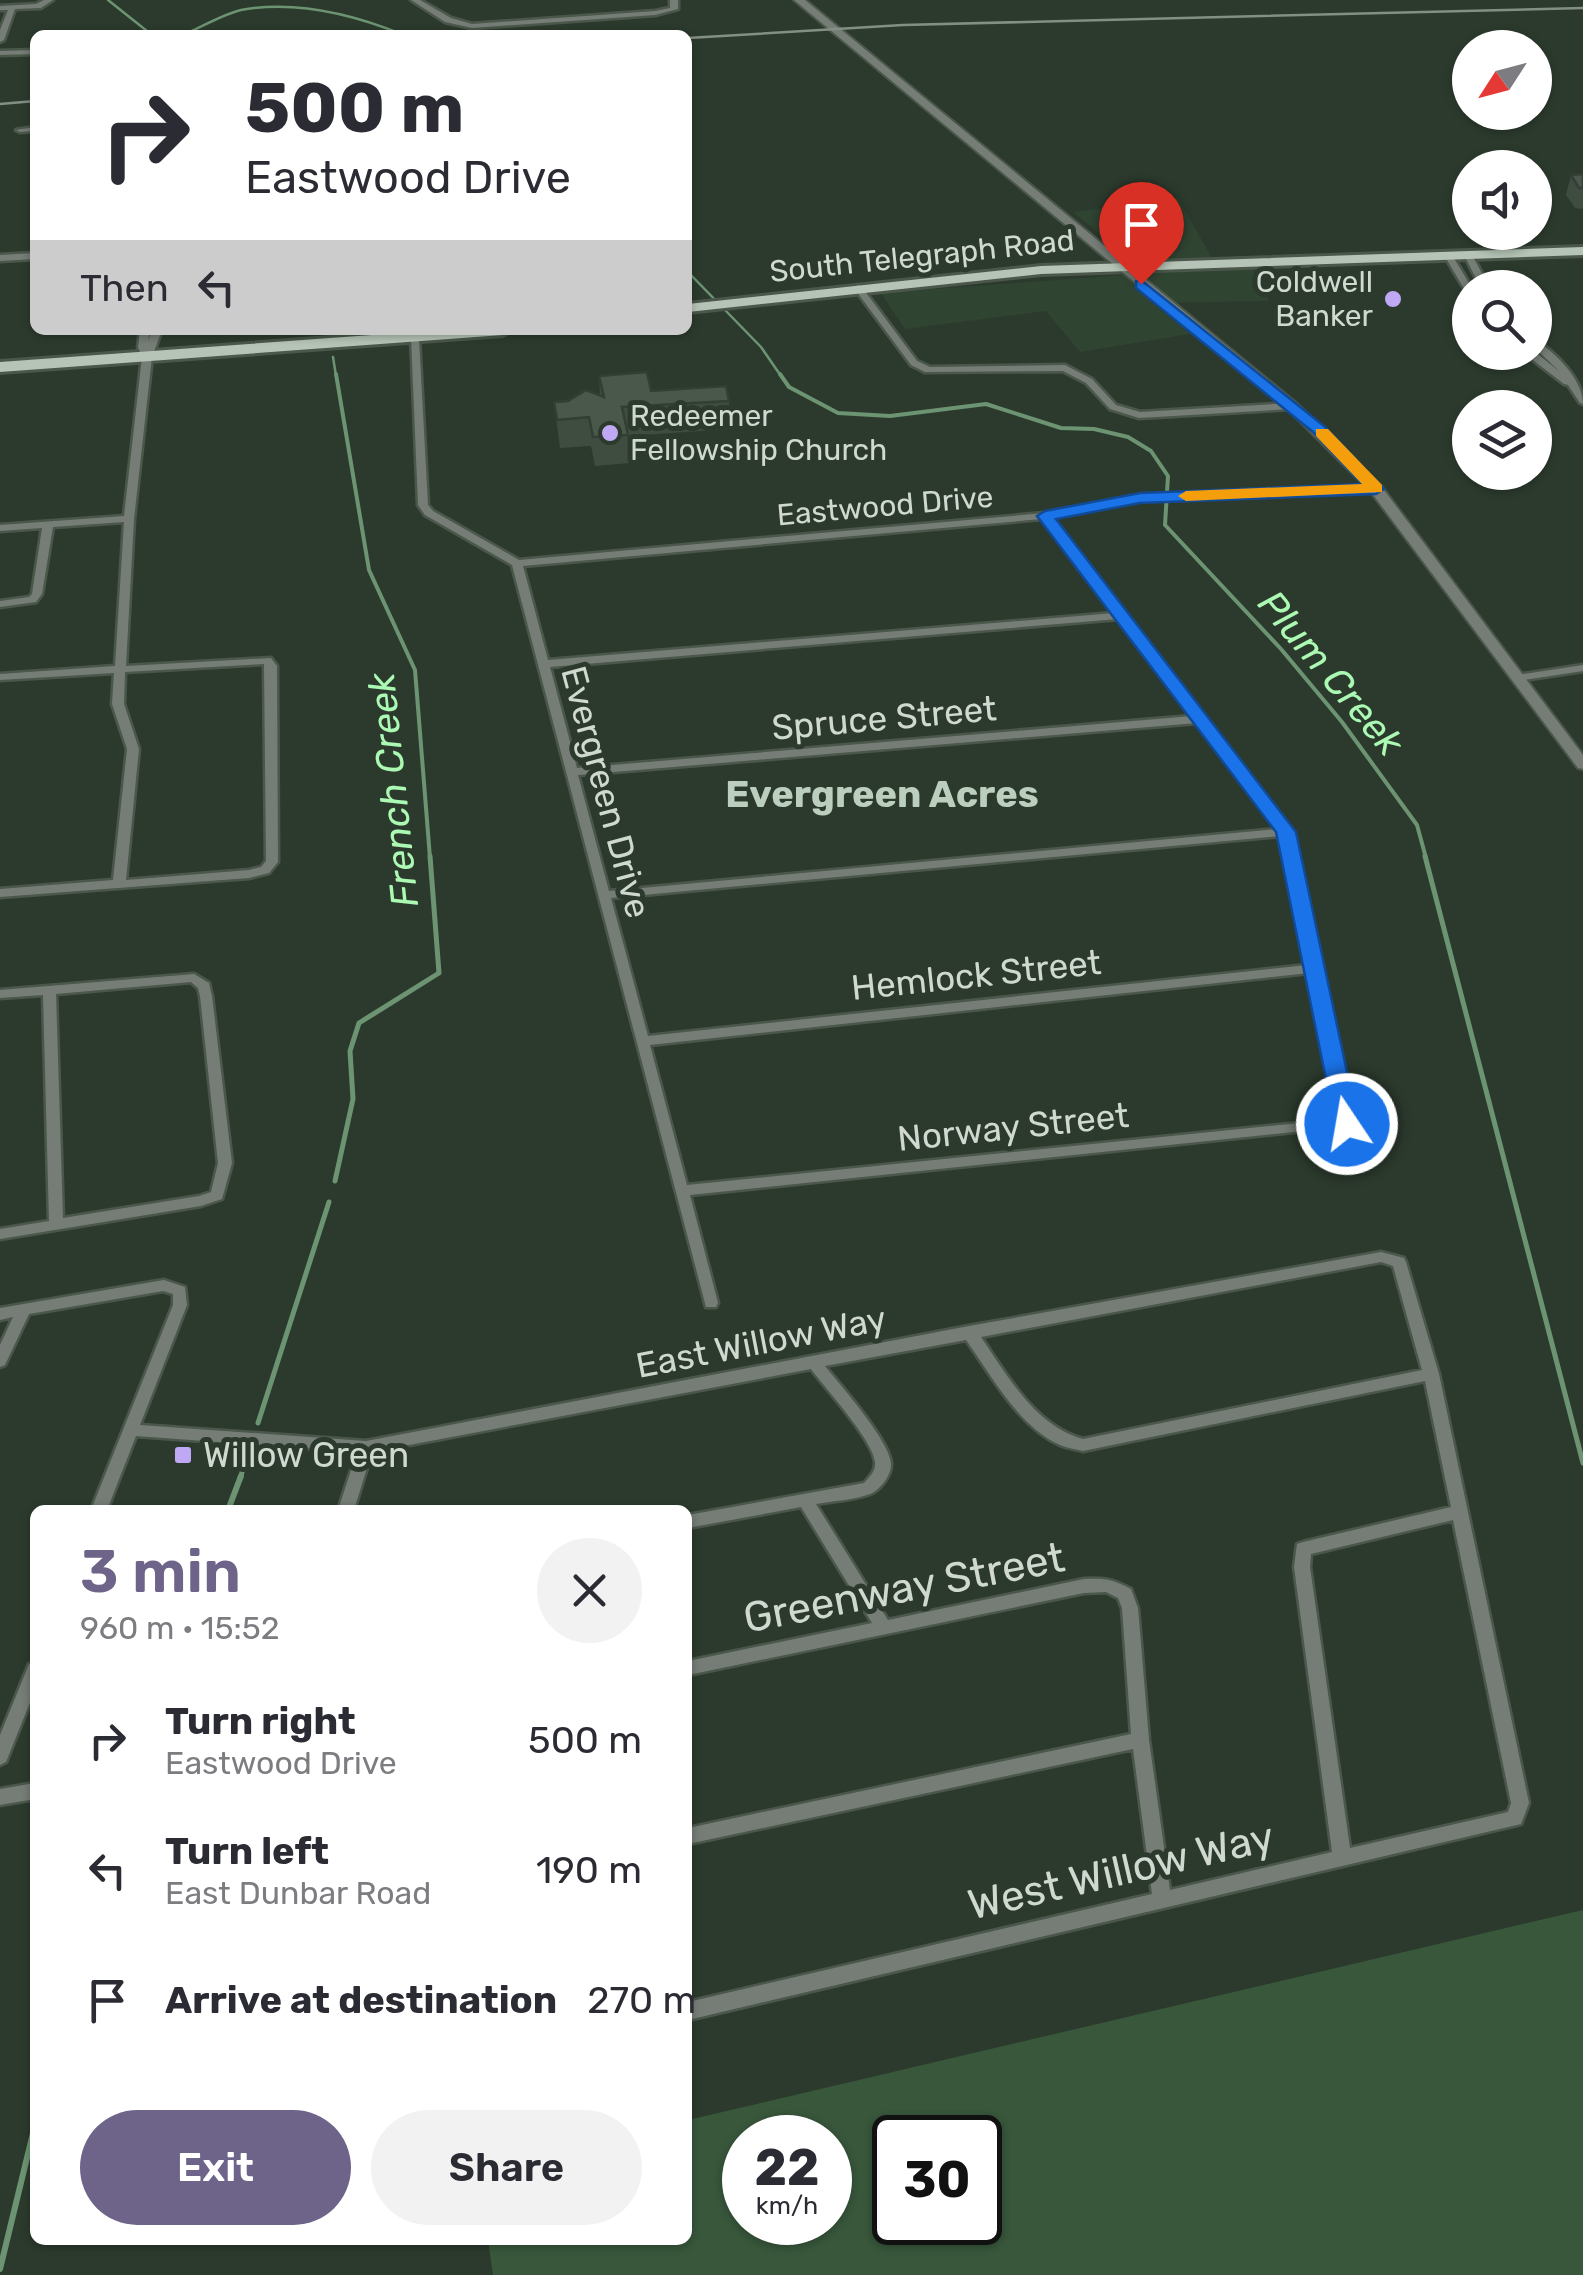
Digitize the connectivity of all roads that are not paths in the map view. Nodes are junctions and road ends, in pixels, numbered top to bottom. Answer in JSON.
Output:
{"nodes":[{"id":1,"x":49,"y":0,"type":"edge"},
{"id":2,"x":415,"y":0,"type":"edge"},
{"id":3,"x":674,"y":0,"type":"edge"},
{"id":4,"x":799,"y":0,"type":"edge"},
{"id":5,"x":0,"y":8,"type":"edge"},
{"id":6,"x":12,"y":8,"type":"junction"},
{"id":7,"x":0,"y":40,"type":"edge"},
{"id":8,"x":30,"y":52,"type":"edge"},
{"id":9,"x":0,"y":53,"type":"edge"},
{"id":10,"x":30,"y":129,"type":"edge"},
{"id":11,"x":20,"y":130,"type":"dead end"},
{"id":12,"x":1583,"y":251,"type":"edge"},
{"id":13,"x":1468,"y":254,"type":"junction"},
{"id":14,"x":1448,"y":255,"type":"junction"},
{"id":15,"x":30,"y":256,"type":"edge"},
{"id":16,"x":0,"y":258,"type":"edge"},
{"id":17,"x":1118,"y":266,"type":"junction"},
{"id":18,"x":1457,"y":270,"type":"edge"},
{"id":19,"x":1476,"y":270,"type":"edge"},
{"id":20,"x":858,"y":288,"type":"junction"},
{"id":21,"x":692,"y":308,"type":"edge"},
{"id":22,"x":144,"y":335,"type":"edge"},
{"id":23,"x":155,"y":335,"type":"edge"},
{"id":24,"x":454,"y":335,"type":"edge"},
{"id":25,"x":414,"y":339,"type":"junction"},
{"id":26,"x":147,"y":358,"type":"junction"},
{"id":27,"x":1552,"y":359,"type":"edge"},
{"id":28,"x":0,"y":367,"type":"edge"},
{"id":29,"x":1552,"y":370,"type":"edge"},
{"id":30,"x":1571,"y":384,"type":"junction"},
{"id":31,"x":1583,"y":401,"type":"edge"},
{"id":32,"x":1292,"y":406,"type":"junction"},
{"id":33,"x":1376,"y":489,"type":"junction"},
{"id":34,"x":1045,"y":516,"type":"junction"},
{"id":35,"x":129,"y":519,"type":"junction"},
{"id":36,"x":48,"y":525,"type":"junction"},
{"id":37,"x":0,"y":528,"type":"edge"},
{"id":38,"x":517,"y":563,"type":"junction"},
{"id":39,"x":0,"y":604,"type":"edge"},
{"id":40,"x":1120,"y":616,"type":"junction"},
{"id":41,"x":544,"y":664,"type":"junction"},
{"id":42,"x":121,"y":668,"type":"junction"},
{"id":43,"x":1583,"y":668,"type":"edge"},
{"id":44,"x":0,"y":677,"type":"edge"},
{"id":45,"x":1517,"y":678,"type":"junction"},
{"id":46,"x":1201,"y":719,"type":"junction"},
{"id":47,"x":1583,"y":765,"type":"edge"},
{"id":48,"x":573,"y":772,"type":"junction"},
{"id":49,"x":1286,"y":832,"type":"junction"},
{"id":50,"x":119,"y":884,"type":"junction"},
{"id":51,"x":0,"y":894,"type":"edge"},
{"id":52,"x":604,"y":895,"type":"junction"},
{"id":53,"x":1314,"y":968,"type":"junction"},
{"id":54,"x":50,"y":990,"type":"junction"},
{"id":55,"x":0,"y":994,"type":"edge"},
{"id":56,"x":643,"y":1041,"type":"junction"},
{"id":57,"x":684,"y":1190,"type":"junction"},
{"id":58,"x":56,"y":1224,"type":"junction"},
{"id":59,"x":0,"y":1234,"type":"edge"},
{"id":60,"x":711,"y":1303,"type":"dead end"},
{"id":61,"x":24,"y":1310,"type":"junction"},
{"id":62,"x":0,"y":1314,"type":"edge"},
{"id":63,"x":969,"y":1332,"type":"junction"},
{"id":64,"x":0,"y":1361,"type":"edge"},
{"id":65,"x":815,"y":1364,"type":"junction"},
{"id":66,"x":1432,"y":1374,"type":"junction"},
{"id":67,"x":131,"y":1430,"type":"junction"},
{"id":68,"x":366,"y":1447,"type":"junction"},
{"id":69,"x":805,"y":1500,"type":"junction"},
{"id":70,"x":101,"y":1505,"type":"edge"},
{"id":71,"x":348,"y":1505,"type":"edge"},
{"id":72,"x":1458,"y":1512,"type":"junction"},
{"id":73,"x":692,"y":1521,"type":"edge"},
{"id":74,"x":882,"y":1626,"type":"junction"},
{"id":75,"x":692,"y":1667,"type":"edge"},
{"id":76,"x":30,"y":1681,"type":"edge"},
{"id":77,"x":1140,"y":1740,"type":"junction"},
{"id":78,"x":0,"y":1756,"type":"edge"},
{"id":79,"x":30,"y":1792,"type":"edge"},
{"id":80,"x":0,"y":1797,"type":"edge"},
{"id":81,"x":692,"y":1835,"type":"edge"},
{"id":82,"x":1342,"y":1858,"type":"junction"},
{"id":83,"x":1162,"y":1900,"type":"junction"},
{"id":84,"x":692,"y":2009,"type":"edge"}],
"edges":[{"from":1,"to":6,"type":"street"},
{"from":2,"to":3,"type":"street"},
{"from":4,"to":17,"type":"street"},
{"from":5,"to":6,"type":"street"},
{"from":6,"to":7,"type":"street"},
{"from":8,"to":9,"type":"street"},
{"from":10,"to":11,"type":"street"},
{"from":12,"to":13,"type":"main road","name":"South Telegraph Road"},
{"from":13,"to":14,"type":"main road","name":"South Telegraph Road"},
{"from":13,"to":19,"type":"street"},
{"from":14,"to":17,"type":"main road","name":"South Telegraph Road"},
{"from":14,"to":18,"type":"street"},
{"from":15,"to":16,"type":"street"},
{"from":17,"to":20,"type":"main road","name":"South Telegraph Road"},
{"from":17,"to":32,"type":"street"},
{"from":20,"to":21,"type":"main road","name":"South Telegraph Road"},
{"from":20,"to":32,"type":"street"},
{"from":22,"to":26,"type":"street"},
{"from":23,"to":26,"type":"street"},
{"from":24,"to":25,"type":"main road"},
{"from":25,"to":26,"type":"main road"},
{"from":25,"to":38,"type":"street"},
{"from":26,"to":28,"type":"main road"},
{"from":26,"to":35,"type":"street"},
{"from":27,"to":30,"type":"street"},
{"from":29,"to":30,"type":"street"},
{"from":30,"to":31,"type":"street"},
{"from":32,"to":33,"type":"street"},
{"from":33,"to":34,"type":"street","name":"Eastwood Drive"},
{"from":33,"to":45,"type":"street"},
{"from":34,"to":38,"type":"street","name":"Eastwood Drive"},
{"from":34,"to":40,"type":"street"},
{"from":35,"to":36,"type":"street"},
{"from":35,"to":42,"type":"street"},
{"from":36,"to":37,"type":"street"},
{"from":36,"to":39,"type":"street"},
{"from":38,"to":41,"type":"street","name":"Evergreen Drive"},
{"from":40,"to":41,"type":"street"},
{"from":40,"to":46,"type":"street"},
{"from":41,"to":48,"type":"street","name":"Evergreen Drive"},
{"from":42,"to":44,"type":"street"},
{"from":42,"to":50,"type":"street"},
{"from":42,"to":50,"type":"street"},
{"from":43,"to":45,"type":"street"},
{"from":45,"to":47,"type":"street"},
{"from":46,"to":48,"type":"street","name":"Spruce Street"},
{"from":46,"to":49,"type":"street"},
{"from":48,"to":52,"type":"street","name":"Evergreen Drive"},
{"from":49,"to":52,"type":"street"},
{"from":49,"to":53,"type":"street"},
{"from":50,"to":51,"type":"street"},
{"from":52,"to":56,"type":"street","name":"Evergreen Drive"},
{"from":53,"to":56,"type":"street","name":"Hemlock Street"},
{"from":53,"to":57,"type":"street","name":"Norway Street"},
{"from":54,"to":55,"type":"street"},
{"from":54,"to":58,"type":"street"},
{"from":54,"to":58,"type":"street"},
{"from":56,"to":57,"type":"street","name":"Evergreen Drive"},
{"from":57,"to":60,"type":"street","name":"Evergreen Drive"},
{"from":58,"to":59,"type":"street"},
{"from":61,"to":62,"type":"street"},
{"from":61,"to":64,"type":"street"},
{"from":61,"to":67,"type":"street"},
{"from":63,"to":65,"type":"street","name":"East Willow Way"},
{"from":63,"to":66,"type":"street"},
{"from":63,"to":66,"type":"street","name":"East Willow Way"},
{"from":65,"to":68,"type":"street","name":"East Willow Way"},
{"from":65,"to":69,"type":"street"},
{"from":66,"to":72,"type":"street"},
{"from":67,"to":68,"type":"street","name":"East Willow Way"},
{"from":67,"to":70,"type":"street"},
{"from":68,"to":71,"type":"street"},
{"from":69,"to":73,"type":"street"},
{"from":69,"to":74,"type":"street"},
{"from":72,"to":82,"type":"street"},
{"from":72,"to":82,"type":"street","name":"West Willow Way"},
{"from":74,"to":75,"type":"street","name":"Greenway Street"},
{"from":74,"to":77,"type":"street","name":"Greenway Street"},
{"from":76,"to":78,"type":"street"},
{"from":77,"to":81,"type":"street"},
{"from":77,"to":83,"type":"street","name":"Greenway Street"},
{"from":79,"to":80,"type":"street"},
{"from":82,"to":83,"type":"street","name":"West Willow Way"},
{"from":83,"to":84,"type":"street","name":"West Willow Way"}]}
